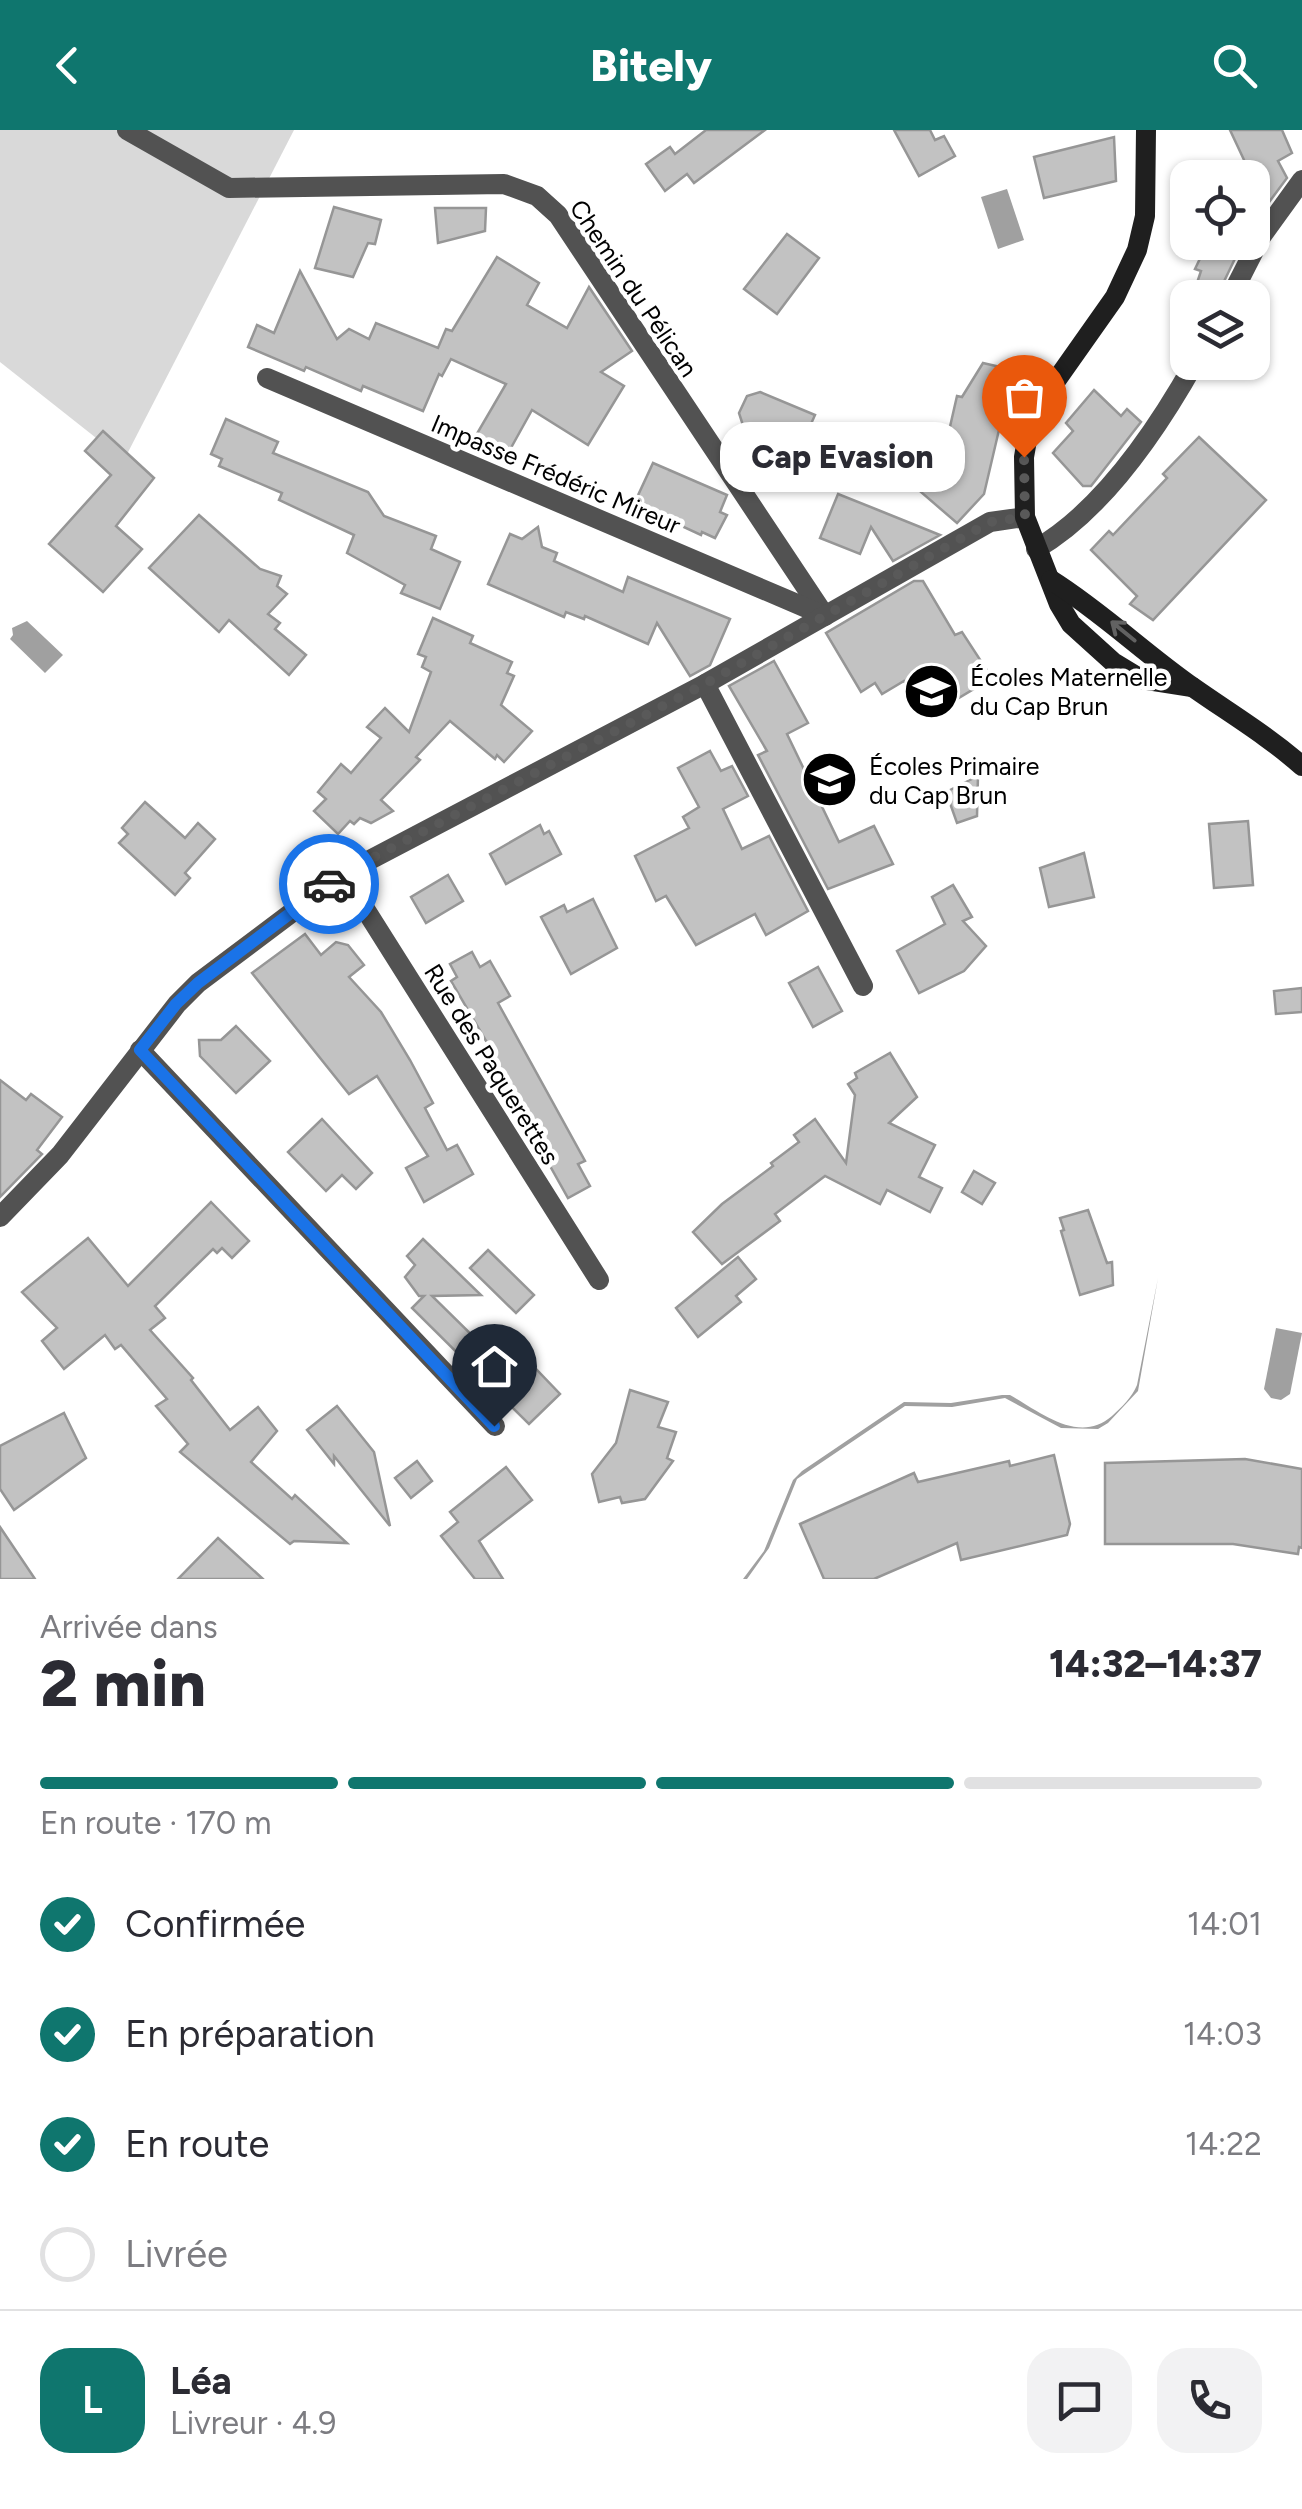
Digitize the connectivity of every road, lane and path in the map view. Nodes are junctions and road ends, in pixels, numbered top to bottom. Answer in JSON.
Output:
{"nodes":[{"id":1,"x":127,"y":130,"type":"edge"},
{"id":2,"x":1146,"y":130,"type":"edge"},
{"id":3,"x":1302,"y":180,"type":"edge"},
{"id":4,"x":1239,"y":280,"type":"edge"},
{"id":5,"x":267,"y":378,"type":"dead end"},
{"id":6,"x":1184,"y":380,"type":"edge"},
{"id":7,"x":1025,"y":517,"type":"junction"},
{"id":8,"x":1036,"y":549,"type":"junction"},
{"id":9,"x":1051,"y":580,"type":"junction"},
{"id":10,"x":825,"y":616,"type":"junction"},
{"id":11,"x":705,"y":684,"type":"junction"},
{"id":12,"x":1192,"y":687,"type":"junction"},
{"id":13,"x":1302,"y":766,"type":"edge"},
{"id":14,"x":342,"y":874,"type":"junction"},
{"id":15,"x":864,"y":986,"type":"dead end"},
{"id":16,"x":140,"y":1050,"type":"junction"},
{"id":17,"x":0,"y":1217,"type":"edge"},
{"id":18,"x":599,"y":1280,"type":"dead end"},
{"id":19,"x":494,"y":1426,"type":"dead end"}],
"edges":[{"from":1,"to":10,"type":"street","name":"Chemin du Pélican"},
{"from":2,"to":7,"type":"street"},
{"from":3,"to":4,"type":"street"},
{"from":5,"to":10,"type":"street","name":"Impasse Frédéric Mireur"},
{"from":6,"to":8,"type":"street"},
{"from":7,"to":8,"type":"street"},
{"from":7,"to":10,"type":"street"},
{"from":8,"to":9,"type":"street"},
{"from":12,"to":9,"type":"street","one_way":true},
{"from":9,"to":12,"type":"street"},
{"from":10,"to":11,"type":"street"},
{"from":11,"to":14,"type":"street"},
{"from":11,"to":15,"type":"street"},
{"from":12,"to":13,"type":"street"},
{"from":14,"to":16,"type":"street"},
{"from":14,"to":18,"type":"street","name":"Rue des Paquerettes"},
{"from":16,"to":17,"type":"street"},
{"from":16,"to":19,"type":"street"}]}
